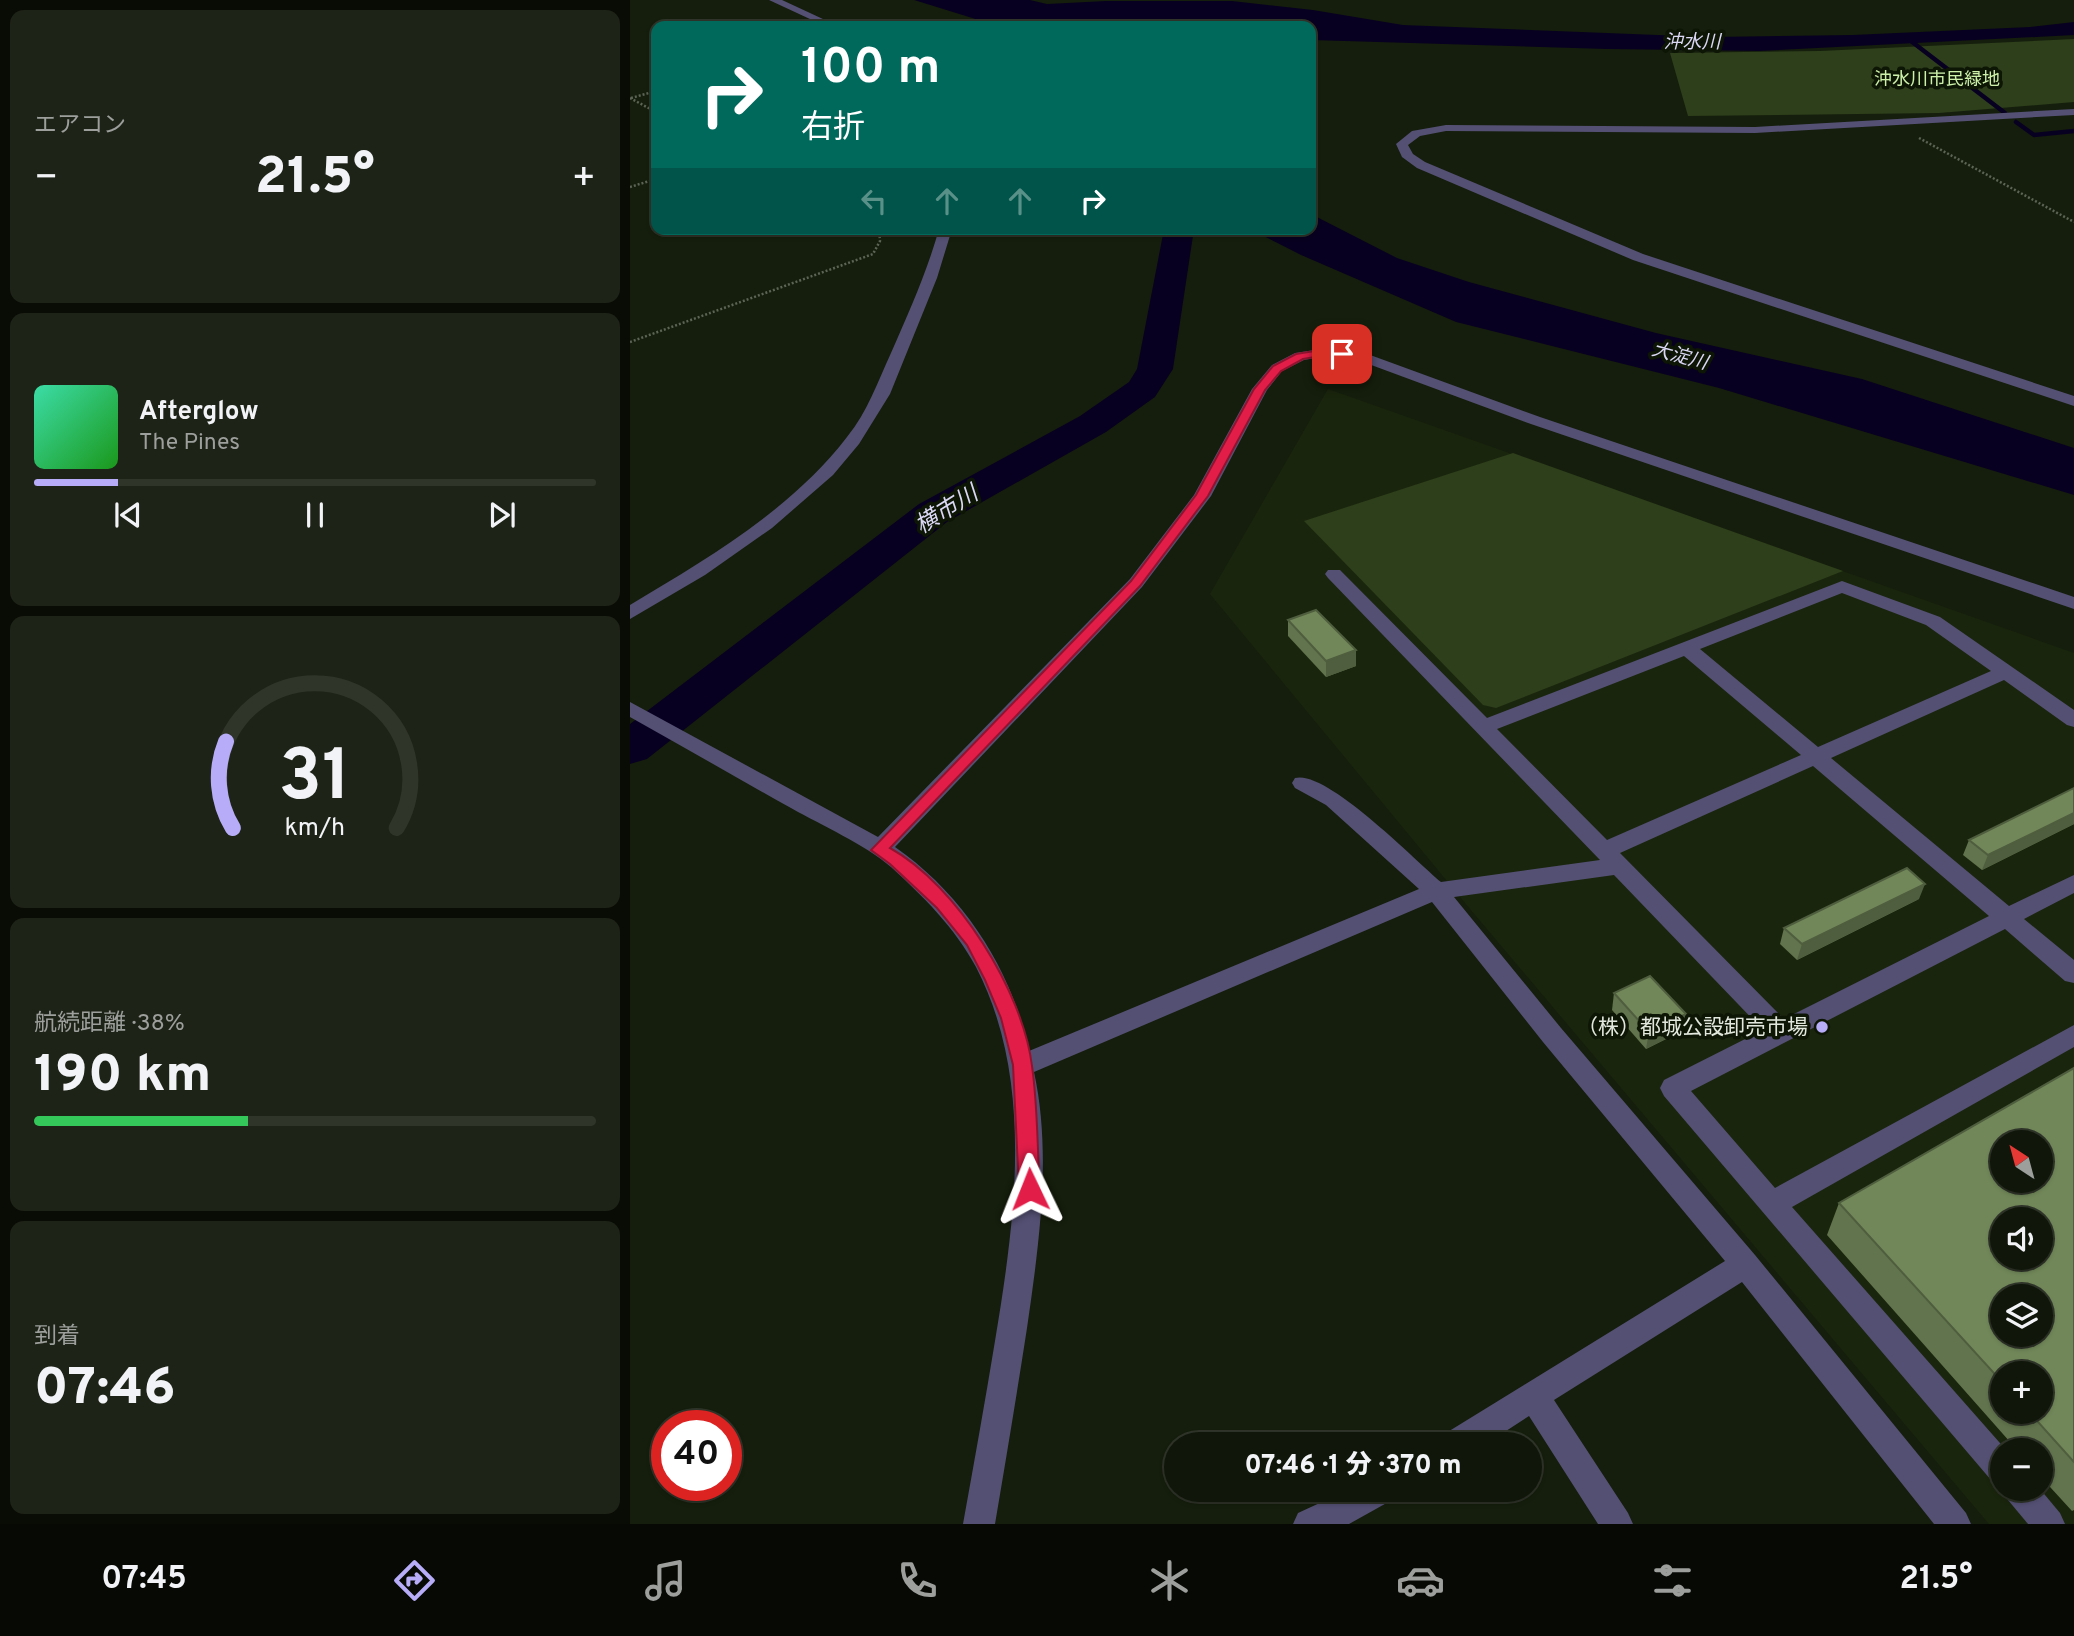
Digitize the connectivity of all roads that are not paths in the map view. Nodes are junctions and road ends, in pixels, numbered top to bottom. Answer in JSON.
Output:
{"nodes":[{"id":1,"x":774,"y":0,"type":"edge"},
{"id":2,"x":822,"y":21,"type":"edge"},
{"id":3,"x":2074,"y":112,"type":"edge"},
{"id":4,"x":944,"y":235,"type":"edge"},
{"id":5,"x":2074,"y":401,"type":"edge"},
{"id":6,"x":1334,"y":574,"type":"dead end"},
{"id":7,"x":2074,"y":603,"type":"edge"},
{"id":8,"x":630,"y":613,"type":"edge"},
{"id":9,"x":1686,"y":648,"type":"junction"},
{"id":10,"x":2005,"y":672,"type":"junction"},
{"id":11,"x":630,"y":708,"type":"edge"},
{"id":12,"x":2074,"y":720,"type":"edge"},
{"id":13,"x":1483,"y":727,"type":"junction"},
{"id":14,"x":1816,"y":757,"type":"junction"},
{"id":15,"x":1303,"y":783,"type":"dead end"},
{"id":16,"x":879,"y":850,"type":"junction"},
{"id":17,"x":1611,"y":859,"type":"junction"},
{"id":18,"x":2074,"y":883,"type":"edge"},
{"id":19,"x":1436,"y":891,"type":"junction"},
{"id":20,"x":2006,"y":917,"type":"junction"},
{"id":21,"x":2074,"y":974,"type":"edge"},
{"id":22,"x":1781,"y":1032,"type":"junction"},
{"id":23,"x":2074,"y":1035,"type":"edge"},
{"id":24,"x":1023,"y":1065,"type":"junction"},
{"id":25,"x":1772,"y":1204,"type":"junction"},
{"id":26,"x":1745,"y":1264,"type":"junction"},
{"id":27,"x":1535,"y":1398,"type":"junction"},
{"id":28,"x":1477,"y":1432,"type":"edge"},
{"id":29,"x":1990,"y":1455,"type":"edge"},
{"id":30,"x":2029,"y":1501,"type":"edge"},
{"id":31,"x":1359,"y":1502,"type":"edge"},
{"id":32,"x":979,"y":1524,"type":"edge"},
{"id":33,"x":1308,"y":1524,"type":"edge"},
{"id":34,"x":1617,"y":1524,"type":"edge"},
{"id":35,"x":1955,"y":1524,"type":"edge"},
{"id":36,"x":2049,"y":1524,"type":"edge"}],
"edges":[{"from":1,"to":2,"type":"street"},
{"from":3,"to":5,"type":"street"},
{"from":4,"to":8,"type":"street"},
{"from":6,"to":13,"type":"street"},
{"from":7,"to":16,"type":"street"},
{"from":9,"to":10,"type":"street"},
{"from":9,"to":13,"type":"street"},
{"from":9,"to":14,"type":"street"},
{"from":10,"to":12,"type":"street"},
{"from":10,"to":14,"type":"street"},
{"from":11,"to":16,"type":"street"},
{"from":13,"to":17,"type":"street"},
{"from":14,"to":17,"type":"street"},
{"from":14,"to":20,"type":"street"},
{"from":15,"to":19,"type":"street"},
{"from":16,"to":24,"type":"street"},
{"from":17,"to":19,"type":"street"},
{"from":17,"to":22,"type":"street"},
{"from":18,"to":20,"type":"street"},
{"from":19,"to":24,"type":"street"},
{"from":19,"to":26,"type":"street"},
{"from":20,"to":21,"type":"street"},
{"from":20,"to":22,"type":"street"},
{"from":22,"to":25,"type":"street"},
{"from":23,"to":25,"type":"street"},
{"from":24,"to":32,"type":"street"},
{"from":25,"to":29,"type":"street"},
{"from":26,"to":27,"type":"street"},
{"from":26,"to":35,"type":"street"},
{"from":27,"to":28,"type":"street"},
{"from":27,"to":34,"type":"street"},
{"from":30,"to":36,"type":"street"},
{"from":31,"to":33,"type":"street"}]}
